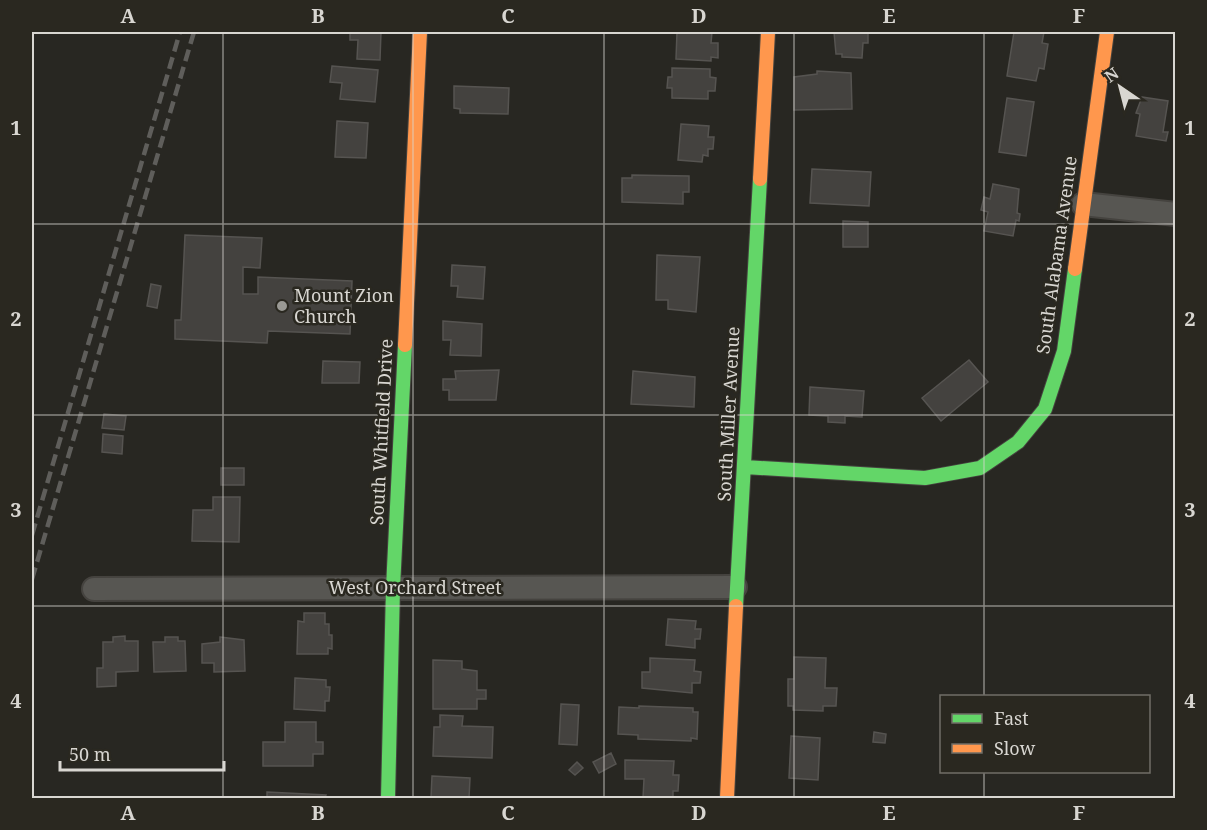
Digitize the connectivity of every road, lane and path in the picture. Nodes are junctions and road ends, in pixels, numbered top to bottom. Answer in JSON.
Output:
{"nodes":[{"id":1,"x":420,"y":32,"type":"edge"},
{"id":2,"x":768,"y":32,"type":"edge"},
{"id":3,"x":1107,"y":32,"type":"edge"},
{"id":4,"x":1083,"y":204,"type":"junction"},
{"id":5,"x":1176,"y":214,"type":"edge"},
{"id":6,"x":745,"y":467,"type":"junction"},
{"id":7,"x":735,"y":587,"type":"junction"},
{"id":8,"x":393,"y":588,"type":"junction"},
{"id":9,"x":94,"y":589,"type":"dead end"},
{"id":10,"x":388,"y":798,"type":"edge"},
{"id":11,"x":727,"y":798,"type":"edge"}],
"edges":[{"from":1,"to":8,"type":"street","name":"South Whitfield Drive"},
{"from":2,"to":6,"type":"street","name":"South Miller Avenue"},
{"from":3,"to":4,"type":"street","name":"South Alabama Avenue"},
{"from":4,"to":5,"type":"street"},
{"from":4,"to":6,"type":"street","name":"South Alabama Avenue"},
{"from":6,"to":7,"type":"street","name":"South Miller Avenue"},
{"from":7,"to":8,"type":"street","name":"West Orchard Street"},
{"from":7,"to":11,"type":"street","name":"South Miller Avenue"},
{"from":8,"to":9,"type":"street","name":"West Orchard Street"},
{"from":8,"to":10,"type":"street","name":"South Whitfield Drive"}]}
